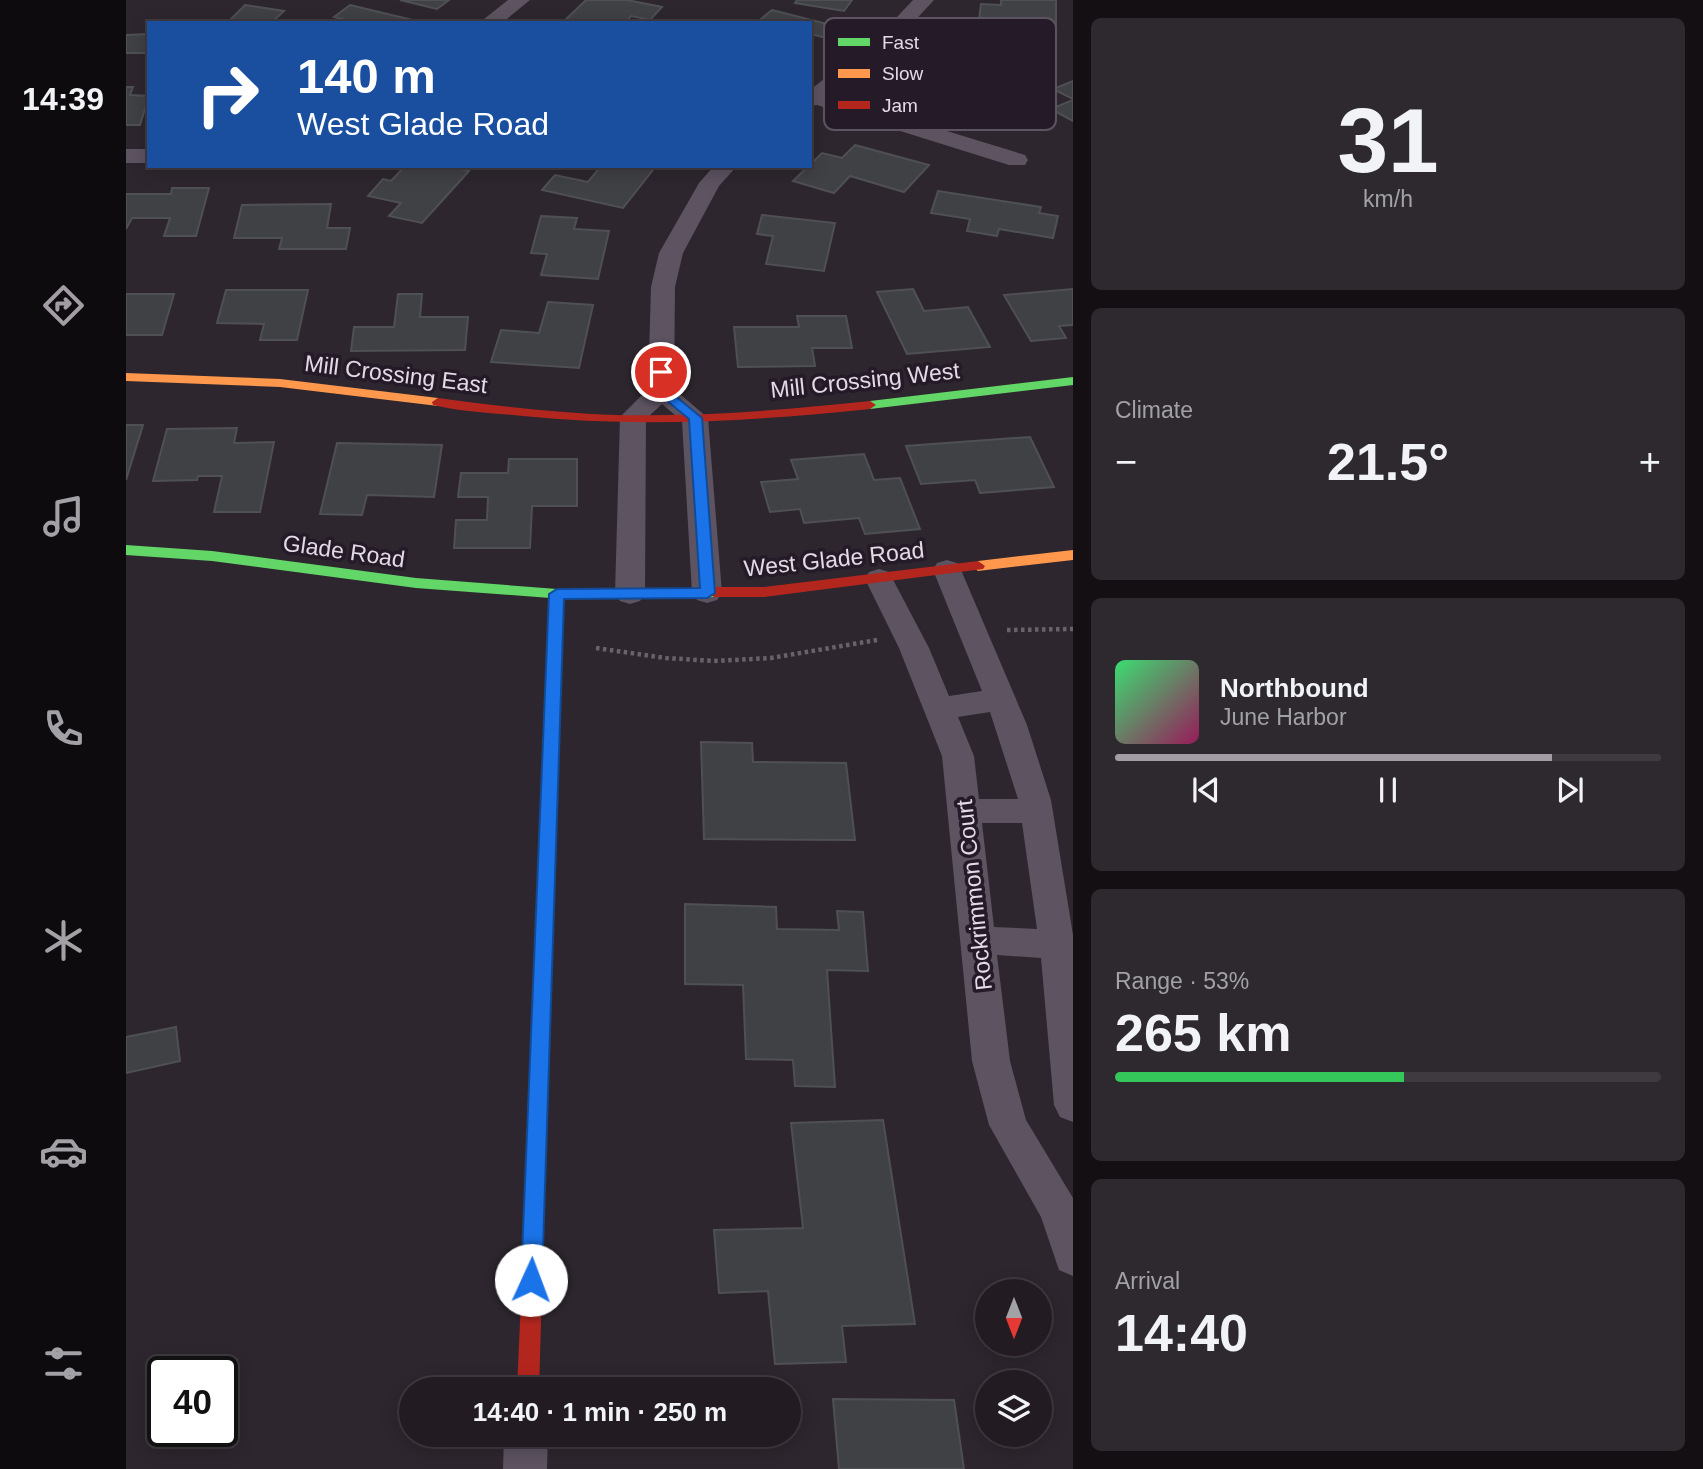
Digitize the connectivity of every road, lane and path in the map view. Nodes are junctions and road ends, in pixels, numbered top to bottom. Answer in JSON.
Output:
{"nodes":[{"id":1,"x":520,"y":0,"type":"edge"},
{"id":2,"x":924,"y":0,"type":"edge"},
{"id":3,"x":907,"y":18,"type":"edge"},
{"id":4,"x":492,"y":21,"type":"edge"},
{"id":5,"x":918,"y":130,"type":"edge"},
{"id":6,"x":126,"y":156,"type":"edge"},
{"id":7,"x":147,"y":156,"type":"edge"},
{"id":8,"x":1017,"y":160,"type":"dead end"},
{"id":9,"x":724,"y":168,"type":"edge"},
{"id":10,"x":126,"y":377,"type":"edge"},
{"id":11,"x":1073,"y":381,"type":"edge"},
{"id":12,"x":661,"y":404,"type":"junction"},
{"id":13,"x":633,"y":417,"type":"junction"},
{"id":14,"x":695,"y":418,"type":"junction"},
{"id":15,"x":126,"y":550,"type":"edge"},
{"id":16,"x":1073,"y":555,"type":"edge"},
{"id":17,"x":947,"y":570,"type":"junction"},
{"id":18,"x":879,"y":579,"type":"junction"},
{"id":19,"x":707,"y":593,"type":"junction"},
{"id":20,"x":557,"y":594,"type":"junction"},
{"id":21,"x":630,"y":594,"type":"junction"},
{"id":22,"x":1073,"y":629,"type":"edge"},
{"id":23,"x":974,"y":631,"type":"junction"},
{"id":24,"x":908,"y":636,"type":"junction"},
{"id":25,"x":596,"y":648,"type":"dead end"},
{"id":26,"x":1001,"y":700,"type":"junction"},
{"id":27,"x":939,"y":708,"type":"junction"},
{"id":28,"x":966,"y":811,"type":"junction"},
{"id":29,"x":1037,"y":811,"type":"junction"},
{"id":30,"x":979,"y":940,"type":"junction"},
{"id":31,"x":1057,"y":945,"type":"junction"},
{"id":32,"x":1073,"y":1105,"type":"edge"},
{"id":33,"x":1066,"y":1204,"type":"edge"},
{"id":34,"x":1073,"y":1257,"type":"edge"},
{"id":35,"x":527,"y":1377,"type":"edge"},
{"id":36,"x":526,"y":1447,"type":"edge"},
{"id":37,"x":525,"y":1469,"type":"edge"}],
"edges":[{"from":1,"to":4,"type":"street"},
{"from":2,"to":3,"type":"street"},
{"from":5,"to":8,"type":"street"},
{"from":6,"to":7,"type":"street"},
{"from":9,"to":12,"type":"street"},
{"from":10,"to":13,"type":"street","name":"Mill Crossing East"},
{"from":11,"to":14,"type":"street","name":"Mill Crossing West"},
{"from":12,"to":13,"type":"street"},
{"from":12,"to":14,"type":"street"},
{"from":13,"to":21,"type":"street"},
{"from":14,"to":19,"type":"street"},
{"from":15,"to":20,"type":"street","name":"Glade Road"},
{"from":16,"to":17,"type":"street","name":"West Glade Road"},
{"from":17,"to":18,"type":"street","name":"West Glade Road"},
{"from":17,"to":23,"type":"street"},
{"from":18,"to":19,"type":"street","name":"West Glade Road"},
{"from":18,"to":24,"type":"street","name":"Rockrimmon Court"},
{"from":19,"to":21,"type":"street","name":"West Glade Road"},
{"from":20,"to":21,"type":"street","name":"West Glade Road"},
{"from":20,"to":35,"type":"street"},
{"from":22,"to":23,"type":"path"},
{"from":23,"to":26,"type":"street"},
{"from":24,"to":25,"type":"path"},
{"from":24,"to":27,"type":"street","name":"Rockrimmon Court"},
{"from":26,"to":27,"type":"street"},
{"from":26,"to":29,"type":"street"},
{"from":27,"to":28,"type":"street","name":"Rockrimmon Court"},
{"from":28,"to":29,"type":"street"},
{"from":28,"to":30,"type":"street","name":"Rockrimmon Court"},
{"from":29,"to":31,"type":"street"},
{"from":30,"to":31,"type":"street"},
{"from":30,"to":33,"type":"street","name":"Rockrimmon Court"},
{"from":31,"to":32,"type":"street"},
{"from":33,"to":34,"type":"street","name":"Rockrimmon Court"},
{"from":36,"to":37,"type":"street"}]}
